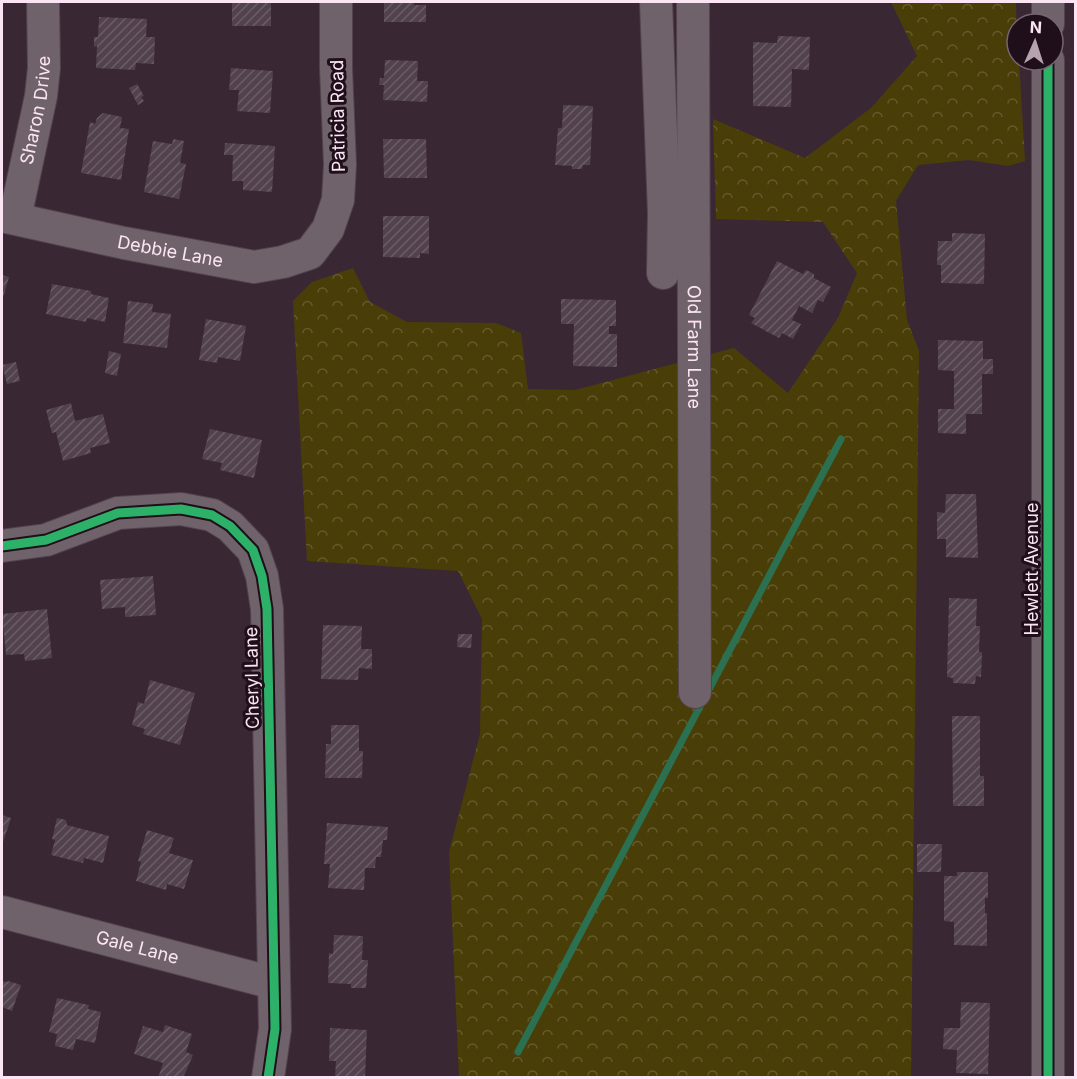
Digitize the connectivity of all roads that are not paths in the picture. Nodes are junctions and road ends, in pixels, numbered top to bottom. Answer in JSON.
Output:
{"nodes":[{"id":1,"x":43,"y":2,"type":"edge"},
{"id":2,"x":336,"y":2,"type":"edge"},
{"id":3,"x":656,"y":2,"type":"edge"},
{"id":4,"x":693,"y":2,"type":"edge"},
{"id":5,"x":1048,"y":72,"type":"edge"},
{"id":6,"x":8,"y":217,"type":"edge"},
{"id":7,"x":328,"y":229,"type":"joint"},
{"id":8,"x":663,"y":273,"type":"dead end"},
{"id":9,"x":2,"y":546,"type":"edge"},
{"id":10,"x":695,"y":692,"type":"dead end"},
{"id":11,"x":2,"y":912,"type":"edge"},
{"id":12,"x":273,"y":983,"type":"junction"},
{"id":13,"x":267,"y":1077,"type":"edge"},
{"id":14,"x":1048,"y":1077,"type":"edge"}],
"edges":[{"from":1,"to":6,"type":"street","name":"Sharon Drive"},
{"from":2,"to":7,"type":"street","name":"Patricia Road"},
{"from":3,"to":8,"type":"street"},
{"from":4,"to":10,"type":"street","name":"Old Farm Lane"},
{"from":5,"to":14,"type":"street","name":"Hewlett Avenue"},
{"from":6,"to":7,"type":"street","name":"Debbie Lane"},
{"from":9,"to":12,"type":"street","name":"Cheryl Lane"},
{"from":11,"to":12,"type":"street","name":"Gale Lane"},
{"from":12,"to":13,"type":"street","name":"Cheryl Lane"}]}
